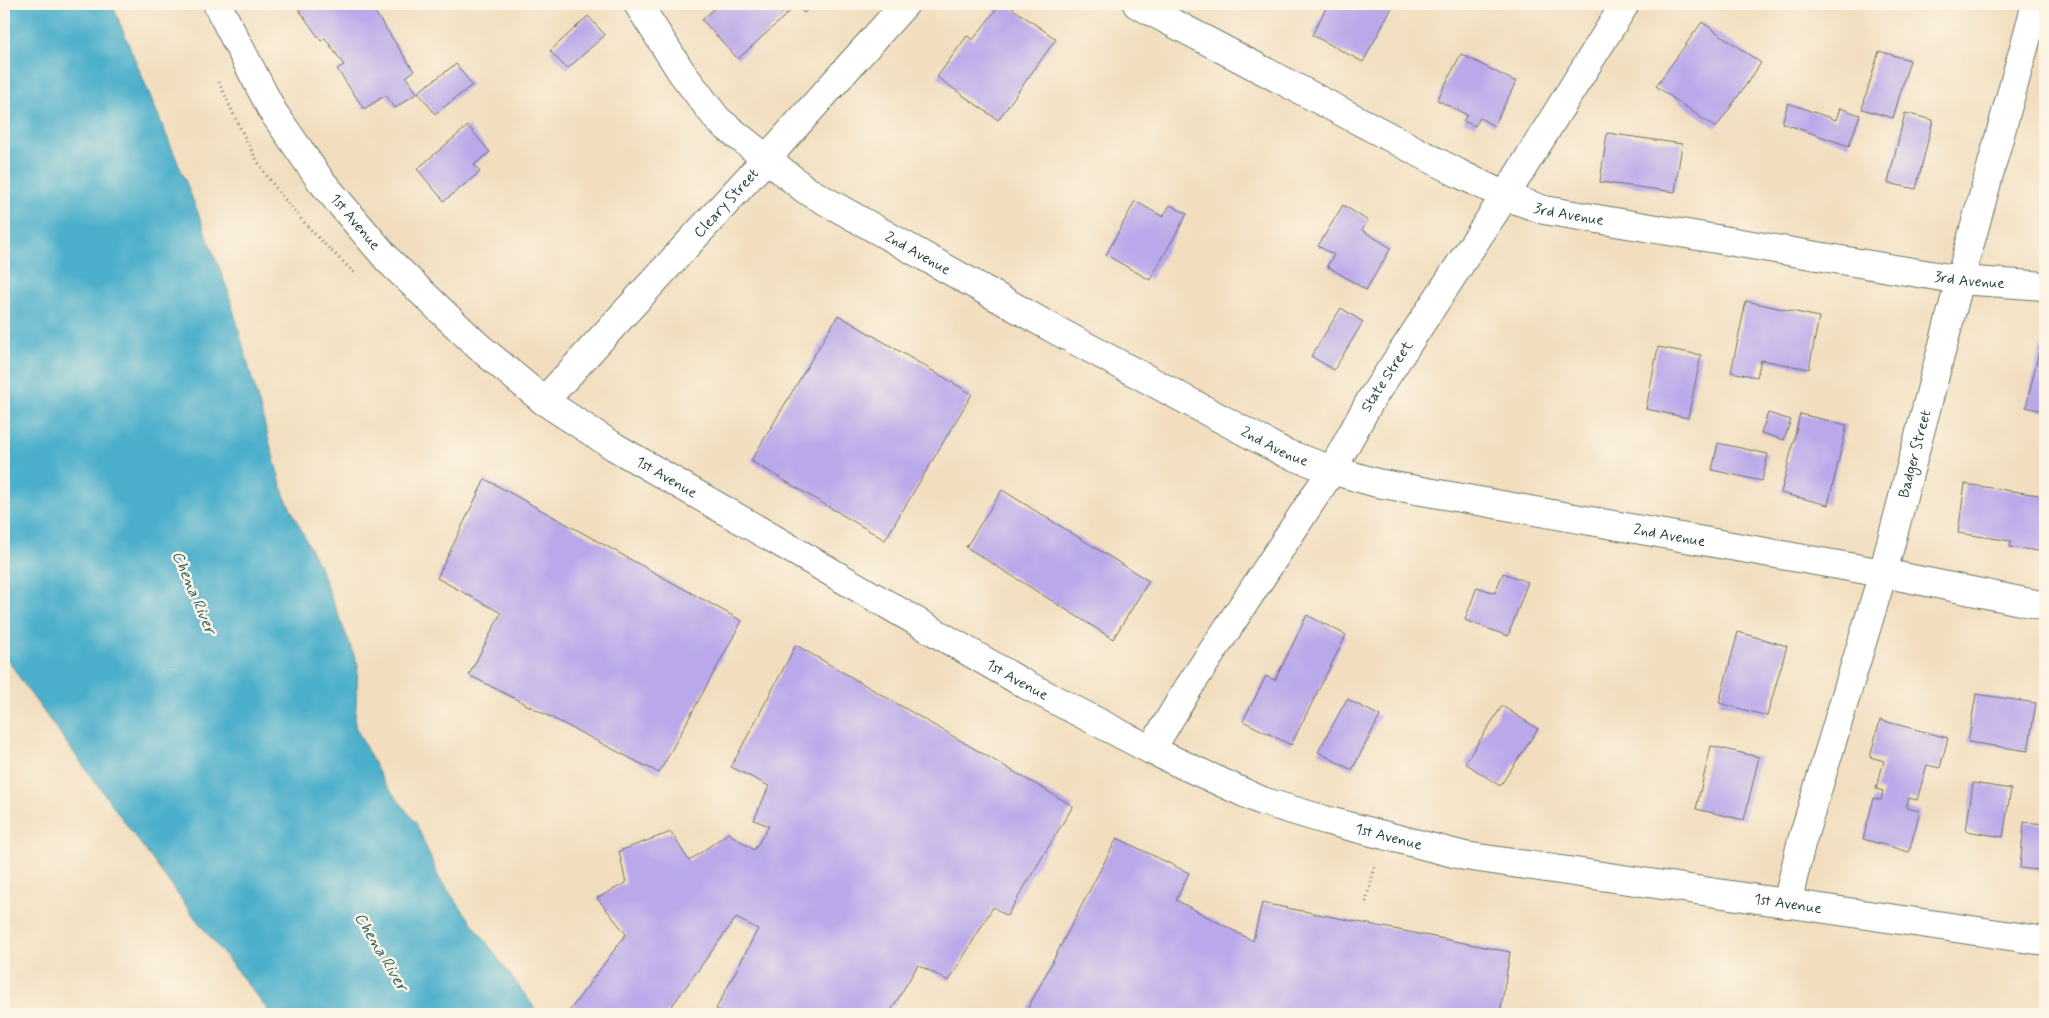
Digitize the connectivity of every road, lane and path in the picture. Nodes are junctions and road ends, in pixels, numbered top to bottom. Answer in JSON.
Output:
{"nodes":[{"id":1,"x":217,"y":4,"type":"edge"},
{"id":2,"x":638,"y":4,"type":"edge"},
{"id":3,"x":905,"y":4,"type":"edge"},
{"id":4,"x":1137,"y":4,"type":"edge"},
{"id":5,"x":1625,"y":4,"type":"edge"},
{"id":6,"x":2036,"y":4,"type":"edge"},
{"id":7,"x":766,"y":159,"type":"junction"},
{"id":8,"x":1505,"y":196,"type":"junction"},
{"id":9,"x":1960,"y":280,"type":"junction"},
{"id":10,"x":2045,"y":286,"type":"edge"},
{"id":11,"x":544,"y":401,"type":"junction"},
{"id":12,"x":1332,"y":470,"type":"junction"},
{"id":13,"x":1883,"y":573,"type":"junction"},
{"id":14,"x":2045,"y":606,"type":"edge"},
{"id":15,"x":1151,"y":750,"type":"junction"},
{"id":16,"x":1376,"y":865,"type":"dead end"},
{"id":17,"x":1366,"y":902,"type":"dead end"},
{"id":18,"x":1787,"y":904,"type":"junction"},
{"id":19,"x":2045,"y":942,"type":"edge"}],
"edges":[{"from":1,"to":11,"type":"street","name":"1st Avenue"},
{"from":2,"to":7,"type":"street","name":"2nd Avenue"},
{"from":3,"to":7,"type":"street","name":"Cleary Street"},
{"from":4,"to":8,"type":"street","name":"3rd Avenue"},
{"from":5,"to":8,"type":"street","name":"State Street"},
{"from":6,"to":9,"type":"street","name":"Badger Street"},
{"from":7,"to":11,"type":"street","name":"Cleary Street"},
{"from":7,"to":12,"type":"street","name":"2nd Avenue"},
{"from":8,"to":9,"type":"street","name":"3rd Avenue"},
{"from":8,"to":12,"type":"street","name":"State Street"},
{"from":9,"to":10,"type":"street","name":"3rd Avenue"},
{"from":9,"to":13,"type":"street","name":"Badger Street"},
{"from":11,"to":15,"type":"street","name":"1st Avenue"},
{"from":12,"to":13,"type":"street","name":"2nd Avenue"},
{"from":12,"to":15,"type":"street","name":"State Street"},
{"from":13,"to":14,"type":"street","name":"2nd Avenue"},
{"from":13,"to":18,"type":"street","name":"Badger Street"},
{"from":15,"to":18,"type":"street","name":"1st Avenue"},
{"from":16,"to":17,"type":"path"},
{"from":18,"to":19,"type":"street","name":"1st Avenue"}]}
